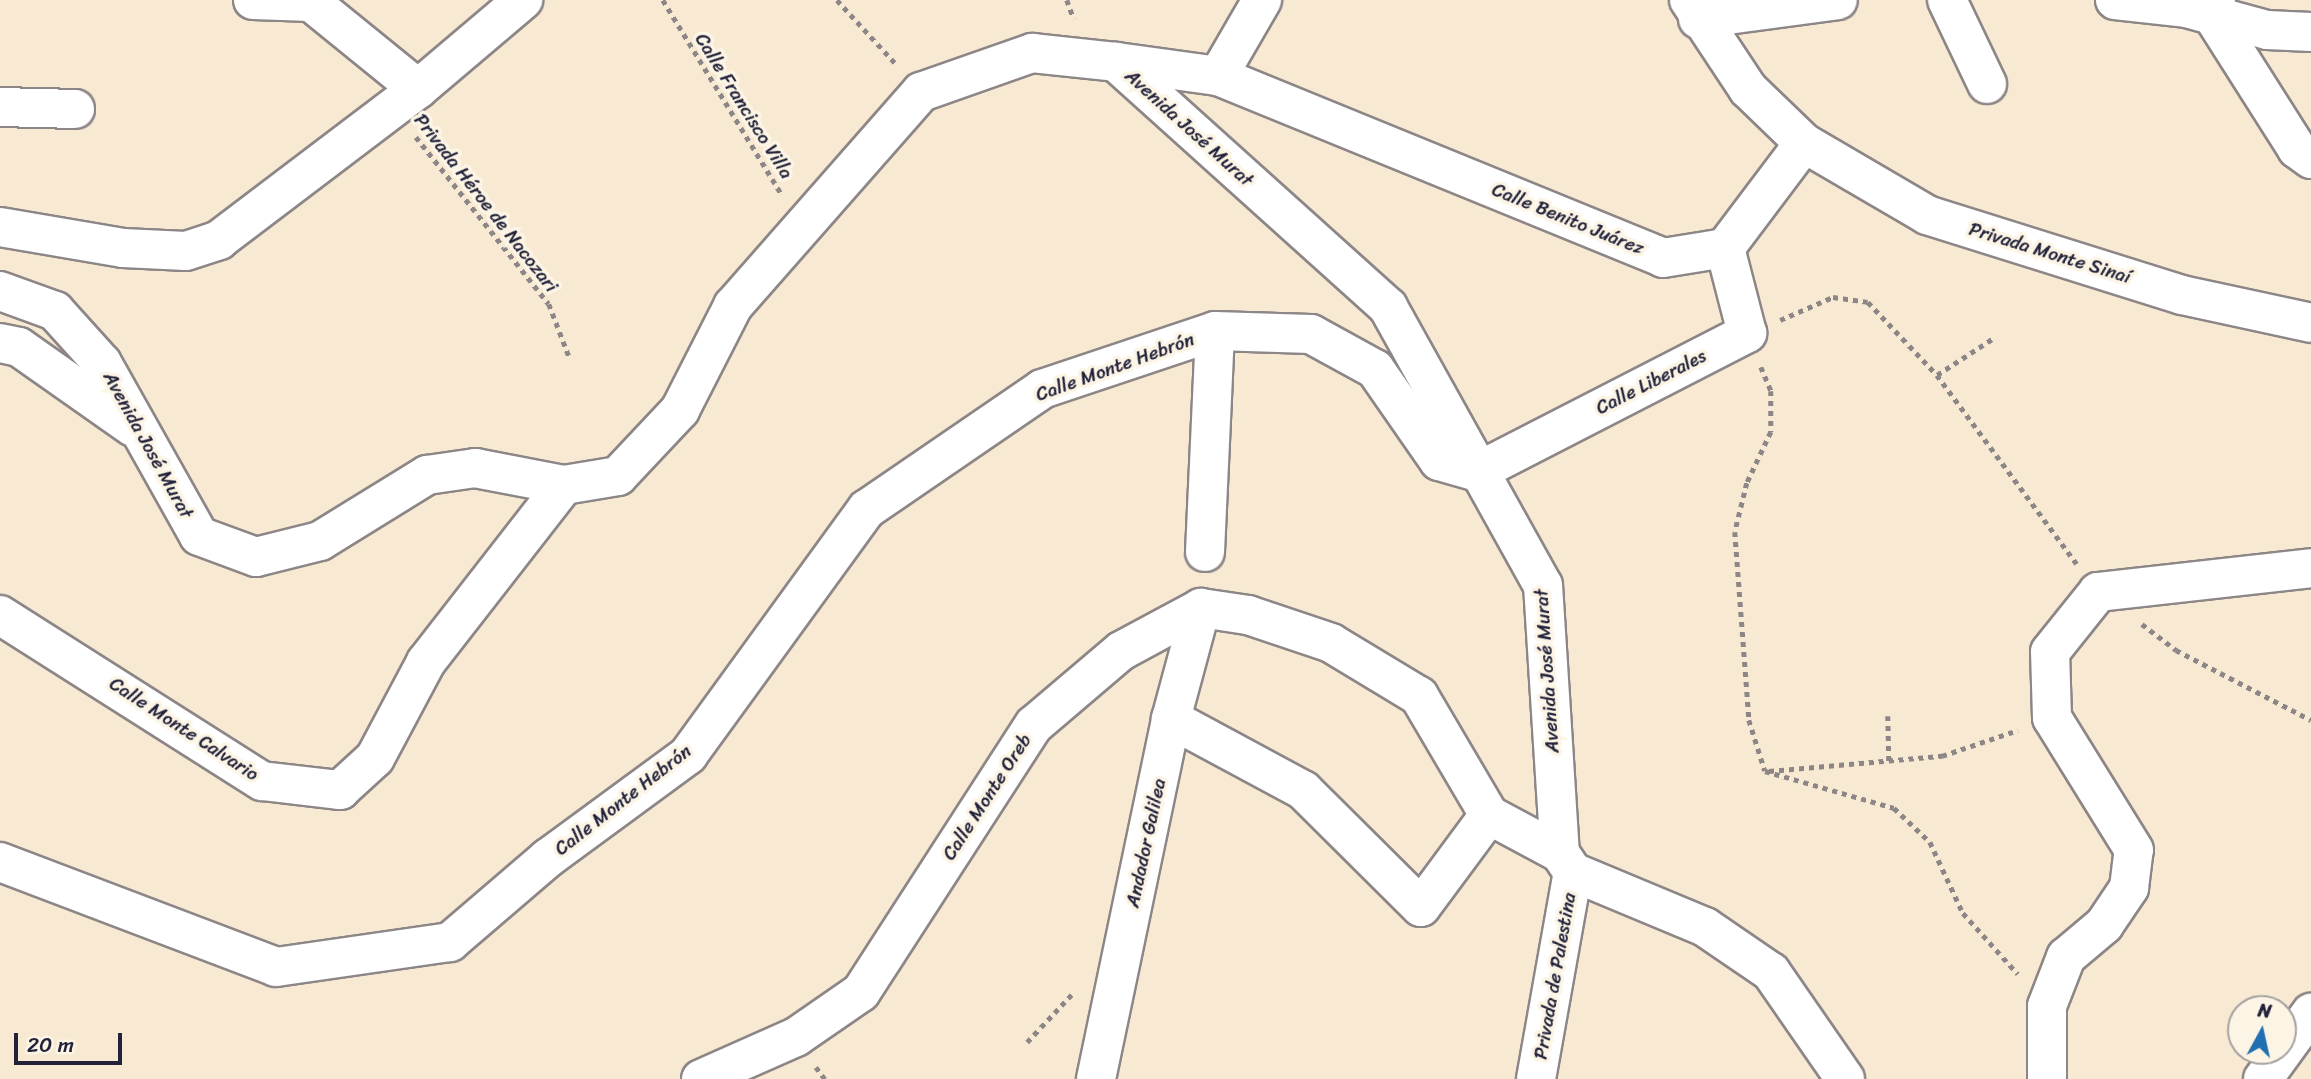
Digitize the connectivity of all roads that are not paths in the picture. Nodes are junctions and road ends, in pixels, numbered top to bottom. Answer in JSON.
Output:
{"nodes":[{"id":1,"x":253,"y":0,"type":"edge"},
{"id":2,"x":523,"y":0,"type":"edge"},
{"id":3,"x":1262,"y":0,"type":"edge"},
{"id":4,"x":1838,"y":0,"type":"edge"},
{"id":5,"x":1947,"y":0,"type":"edge"},
{"id":6,"x":2115,"y":0,"type":"edge"},
{"id":7,"x":2200,"y":7,"type":"edge"},
{"id":8,"x":1693,"y":10,"type":"edge"},
{"id":9,"x":2311,"y":32,"type":"edge"},
{"id":10,"x":1116,"y":62,"type":"junction"},
{"id":11,"x":1219,"y":76,"type":"junction"},
{"id":12,"x":1987,"y":84,"type":"dead end"},
{"id":13,"x":405,"y":98,"type":"junction"},
{"id":14,"x":0,"y":107,"type":"edge"},
{"id":15,"x":75,"y":109,"type":"dead end"},
{"id":16,"x":1804,"y":143,"type":"junction"},
{"id":17,"x":2311,"y":159,"type":"edge"},
{"id":18,"x":0,"y":227,"type":"edge"},
{"id":19,"x":1726,"y":248,"type":"junction"},
{"id":20,"x":0,"y":291,"type":"edge"},
{"id":21,"x":2311,"y":323,"type":"edge"},
{"id":22,"x":1215,"y":331,"type":"junction"},
{"id":23,"x":0,"y":343,"type":"edge"},
{"id":24,"x":137,"y":430,"type":"junction"},
{"id":25,"x":1477,"y":472,"type":"junction"},
{"id":26,"x":564,"y":485,"type":"junction"},
{"id":27,"x":1205,"y":552,"type":"dead end"},
{"id":28,"x":2311,"y":568,"type":"edge"},
{"id":29,"x":1200,"y":608,"type":"junction"},
{"id":30,"x":0,"y":615,"type":"edge"},
{"id":31,"x":1171,"y":719,"type":"junction"},
{"id":32,"x":1489,"y":815,"type":"junction"},
{"id":33,"x":0,"y":862,"type":"edge"},
{"id":34,"x":1566,"y":862,"type":"junction"},
{"id":35,"x":2311,"y":1013,"type":"edge"},
{"id":36,"x":701,"y":1079,"type":"edge"},
{"id":37,"x":1096,"y":1079,"type":"edge"},
{"id":38,"x":1536,"y":1079,"type":"edge"},
{"id":39,"x":1845,"y":1079,"type":"edge"},
{"id":40,"x":2047,"y":1079,"type":"edge"},
{"id":41,"x":2263,"y":1079,"type":"edge"}],
"edges":[{"from":1,"to":13,"type":"street"},
{"from":2,"to":13,"type":"street"},
{"from":3,"to":11,"type":"street"},
{"from":4,"to":8,"type":"street"},
{"from":5,"to":12,"type":"street"},
{"from":6,"to":7,"type":"street"},
{"from":7,"to":9,"type":"street"},
{"from":7,"to":17,"type":"street"},
{"from":8,"to":16,"type":"street"},
{"from":10,"to":11,"type":"street","name":"Calle Benito Juárez"},
{"from":10,"to":25,"type":"street","name":"Avenida José Murat"},
{"from":10,"to":26,"type":"street","name":"Avenida José Murat"},
{"from":11,"to":19,"type":"street","name":"Calle Benito Juárez"},
{"from":13,"to":18,"type":"street"},
{"from":14,"to":15,"type":"street"},
{"from":16,"to":19,"type":"street"},
{"from":16,"to":21,"type":"street","name":"Privada Monte Sinaí"},
{"from":19,"to":25,"type":"street","name":"Calle Liberales"},
{"from":20,"to":24,"type":"street","name":"Avenida José Murat"},
{"from":22,"to":25,"type":"street"},
{"from":22,"to":27,"type":"street"},
{"from":22,"to":33,"type":"street","name":"Calle Monte Hebrón"},
{"from":23,"to":24,"type":"street"},
{"from":24,"to":26,"type":"street","name":"Avenida José Murat"},
{"from":25,"to":34,"type":"street","name":"Avenida José Murat"},
{"from":26,"to":30,"type":"street","name":"Calle Monte Calvario"},
{"from":28,"to":40,"type":"street"},
{"from":29,"to":31,"type":"street","name":"Andador Galilea"},
{"from":29,"to":32,"type":"street"},
{"from":29,"to":36,"type":"street","name":"Calle Monte Oreb"},
{"from":31,"to":32,"type":"street"},
{"from":31,"to":37,"type":"street","name":"Andador Galilea"},
{"from":32,"to":34,"type":"street"},
{"from":34,"to":38,"type":"street","name":"Privada de Palestina"},
{"from":34,"to":39,"type":"street"},
{"from":35,"to":41,"type":"street"}]}
